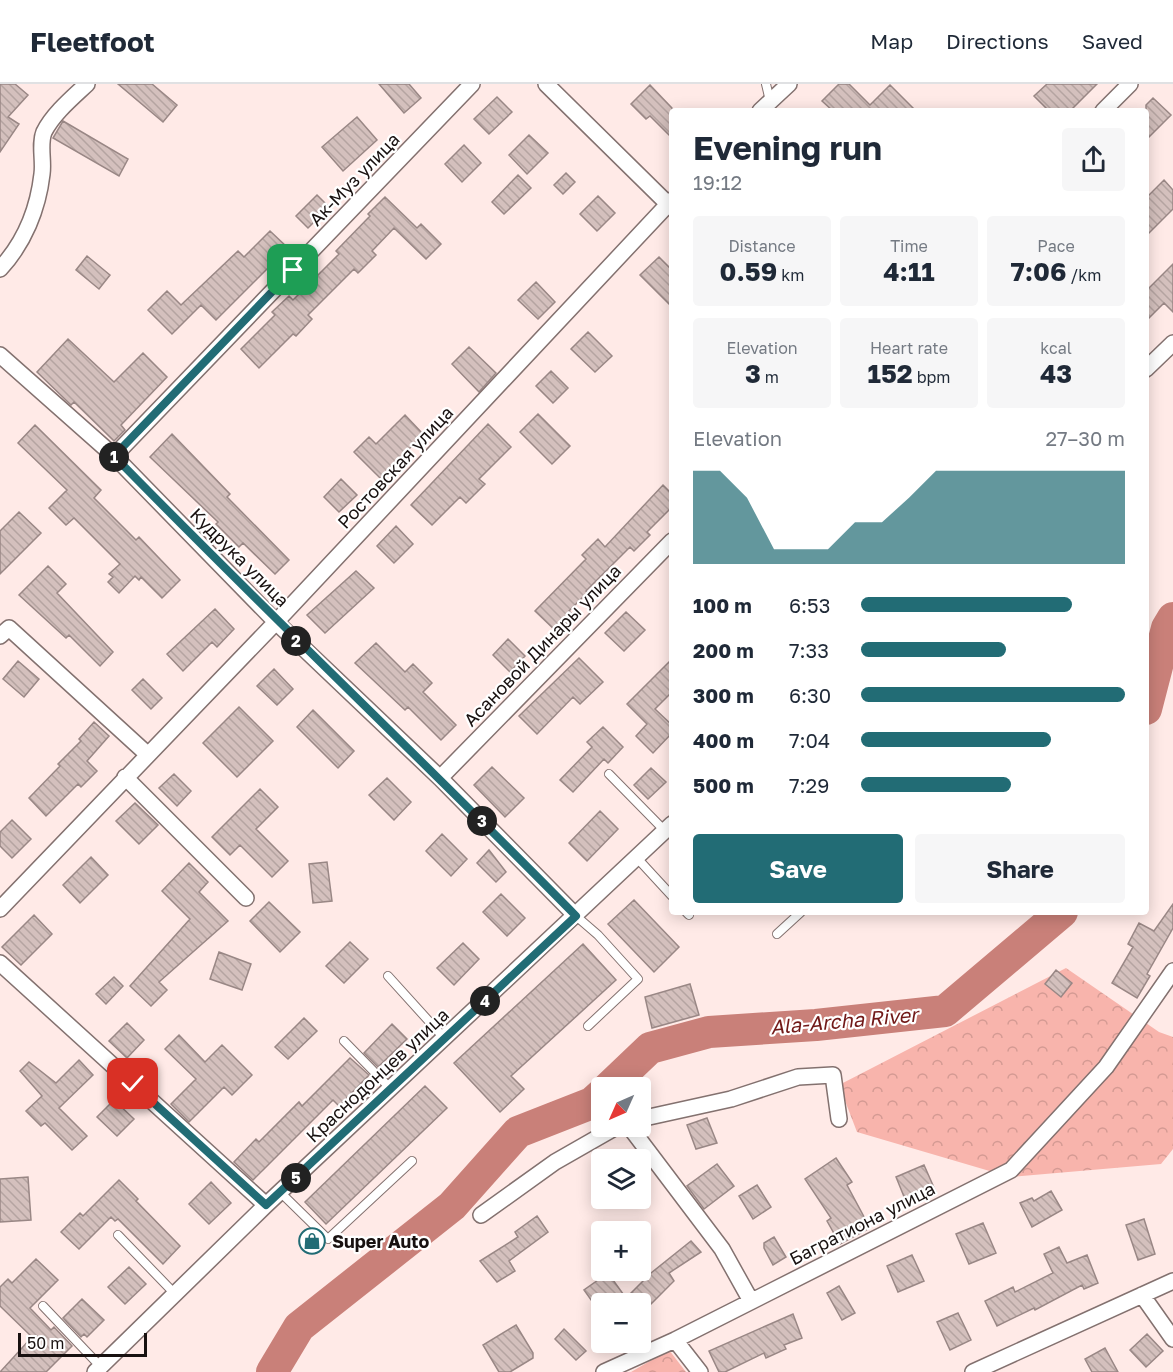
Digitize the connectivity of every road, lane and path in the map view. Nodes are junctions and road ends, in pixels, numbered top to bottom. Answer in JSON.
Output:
{"nodes":[{"id":1,"x":87,"y":84,"type":"edge"},
{"id":2,"x":472,"y":84,"type":"edge"},
{"id":3,"x":546,"y":84,"type":"edge"},
{"id":4,"x":766,"y":84,"type":"edge"},
{"id":5,"x":789,"y":84,"type":"edge"},
{"id":6,"x":1130,"y":84,"type":"edge"},
{"id":7,"x":765,"y":107,"type":"edge"},
{"id":8,"x":1106,"y":108,"type":"edge"},
{"id":9,"x":669,"y":202,"type":"edge"},
{"id":10,"x":669,"y":206,"type":"edge"},
{"id":11,"x":0,"y":269,"type":"edge"},
{"id":12,"x":1173,"y":343,"type":"edge"},
{"id":13,"x":0,"y":356,"type":"edge"},
{"id":14,"x":1149,"y":365,"type":"edge"},
{"id":15,"x":114,"y":456,"type":"junction"},
{"id":16,"x":669,"y":544,"type":"edge"},
{"id":17,"x":276,"y":622,"type":"junction"},
{"id":18,"x":0,"y":636,"type":"edge"},
{"id":19,"x":147,"y":754,"type":"junction"},
{"id":20,"x":609,"y":774,"type":"dead end"},
{"id":21,"x":125,"y":777,"type":"junction"},
{"id":22,"x":440,"y":778,"type":"junction"},
{"id":23,"x":669,"y":828,"type":"edge"},
{"id":24,"x":637,"y":858,"type":"junction"},
{"id":25,"x":669,"y":893,"type":"edge"},
{"id":26,"x":246,"y":898,"type":"dead end"},
{"id":27,"x":0,"y":909,"type":"edge"},
{"id":28,"x":798,"y":915,"type":"edge"},
{"id":29,"x":576,"y":916,"type":"junction"},
{"id":30,"x":777,"y":934,"type":"dead end"},
{"id":31,"x":0,"y":963,"type":"edge"},
{"id":32,"x":1173,"y":971,"type":"edge"},
{"id":33,"x":387,"y":976,"type":"dead end"},
{"id":34,"x":588,"y":1026,"type":"dead end"},
{"id":35,"x":445,"y":1039,"type":"junction"},
{"id":36,"x":344,"y":1041,"type":"dead end"},
{"id":37,"x":391,"y":1089,"type":"junction"},
{"id":38,"x":651,"y":1117,"type":"edge"},
{"id":39,"x":839,"y":1119,"type":"dead end"},
{"id":40,"x":599,"y":1137,"type":"edge"},
{"id":41,"x":637,"y":1137,"type":"edge"},
{"id":42,"x":412,"y":1161,"type":"dead end"},
{"id":43,"x":280,"y":1192,"type":"junction"},
{"id":44,"x":266,"y":1205,"type":"junction"},
{"id":45,"x":481,"y":1215,"type":"dead end"},
{"id":46,"x":118,"y":1235,"type":"dead end"},
{"id":47,"x":1173,"y":1281,"type":"edge"},
{"id":48,"x":175,"y":1294,"type":"junction"},
{"id":49,"x":1142,"y":1295,"type":"junction"},
{"id":50,"x":751,"y":1301,"type":"junction"},
{"id":51,"x":43,"y":1306,"type":"dead end"},
{"id":52,"x":1173,"y":1339,"type":"edge"},
{"id":53,"x":675,"y":1340,"type":"junction"},
{"id":54,"x":98,"y":1369,"type":"edge"},
{"id":55,"x":604,"y":1372,"type":"edge"},
{"id":56,"x":700,"y":1372,"type":"edge"},
{"id":57,"x":973,"y":1372,"type":"edge"}],
"edges":[{"from":1,"to":11,"type":"street"},
{"from":2,"to":15,"type":"street","name":"Ак-Муз улица"},
{"from":3,"to":9,"type":"street"},
{"from":4,"to":7,"type":"lane"},
{"from":5,"to":7,"type":"street"},
{"from":6,"to":8,"type":"street"},
{"from":10,"to":17,"type":"street","name":"Ростовская улица"},
{"from":12,"to":14,"type":"street"},
{"from":13,"to":15,"type":"street","name":"Кудрука улица"},
{"from":15,"to":17,"type":"street","name":"Кудрука улица"},
{"from":16,"to":22,"type":"street","name":"Асановой Динары улица"},
{"from":17,"to":19,"type":"street","name":"Ростовская улица"},
{"from":17,"to":22,"type":"street","name":"Кудрука улица"},
{"from":18,"to":19,"type":"street"},
{"from":19,"to":21,"type":"street","name":"Ростовская улица"},
{"from":20,"to":23,"type":"lane"},
{"from":21,"to":26,"type":"street"},
{"from":21,"to":27,"type":"street","name":"Ростовская улица"},
{"from":22,"to":29,"type":"street","name":"Кудрука улица"},
{"from":23,"to":24,"type":"street","name":"Краснодонцев улица"},
{"from":24,"to":25,"type":"lane"},
{"from":24,"to":29,"type":"street","name":"Краснодонцев улица"},
{"from":28,"to":30,"type":"lane"},
{"from":29,"to":34,"type":"lane"},
{"from":29,"to":35,"type":"street","name":"Краснодонцев улица"},
{"from":31,"to":44,"type":"street"},
{"from":32,"to":50,"type":"street","name":"Багратиона улица"},
{"from":33,"to":35,"type":"lane"},
{"from":35,"to":37,"type":"street","name":"Краснодонцев улица"},
{"from":36,"to":37,"type":"lane"},
{"from":37,"to":43,"type":"street","name":"Краснодонцев улица"},
{"from":38,"to":39,"type":"street"},
{"from":40,"to":45,"type":"street"},
{"from":41,"to":50,"type":"street"},
{"from":42,"to":43,"type":"lane"},
{"from":43,"to":44,"type":"street","name":"Краснодонцев улица"},
{"from":44,"to":48,"type":"street","name":"Краснодонцев улица"},
{"from":46,"to":48,"type":"lane"},
{"from":47,"to":49,"type":"street"},
{"from":48,"to":54,"type":"street","name":"Краснодонцев улица"},
{"from":49,"to":52,"type":"street"},
{"from":49,"to":57,"type":"street"},
{"from":50,"to":53,"type":"street","name":"Багратиона улица"},
{"from":51,"to":54,"type":"lane"},
{"from":53,"to":55,"type":"street","name":"Багратиона улица"},
{"from":53,"to":56,"type":"street"}]}
